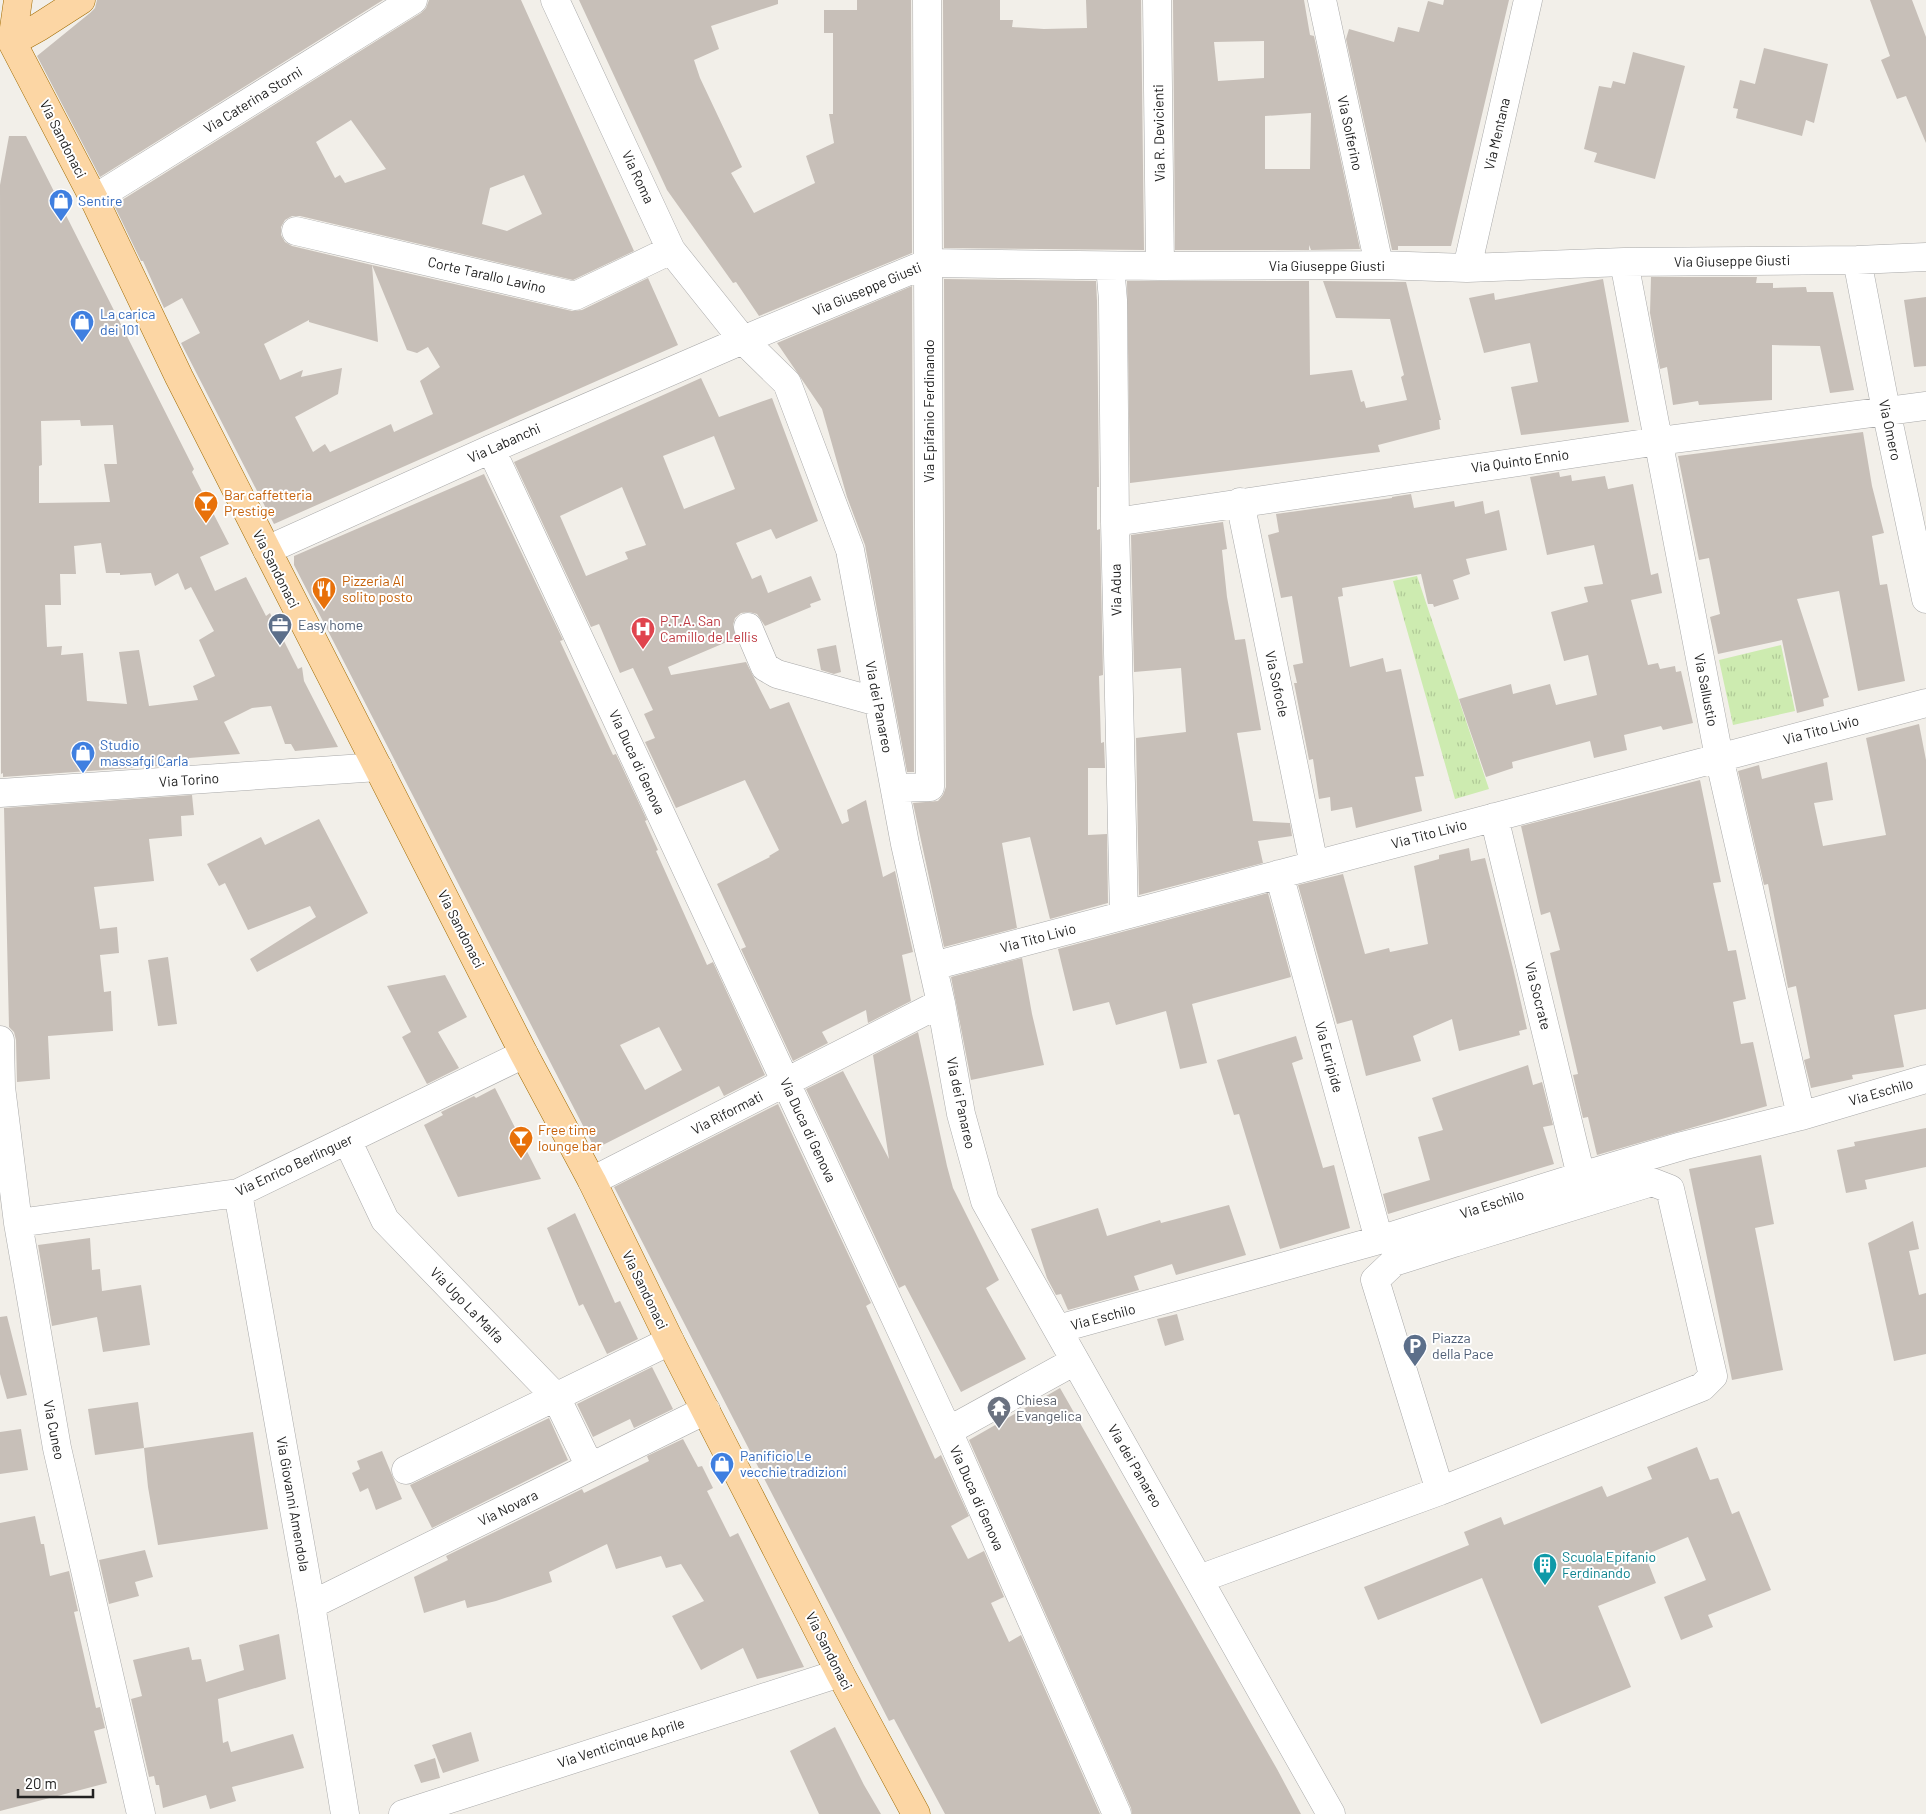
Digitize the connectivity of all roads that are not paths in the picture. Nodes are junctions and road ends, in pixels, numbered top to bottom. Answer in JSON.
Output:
{"nodes":[{"id":1,"x":18,"y":0,"type":"edge"},
{"id":2,"x":81,"y":0,"type":"edge"},
{"id":3,"x":413,"y":0,"type":"edge"},
{"id":4,"x":555,"y":0,"type":"edge"},
{"id":5,"x":927,"y":0,"type":"edge"},
{"id":6,"x":1157,"y":0,"type":"edge"},
{"id":7,"x":1322,"y":0,"type":"edge"},
{"id":8,"x":1528,"y":0,"type":"edge"},
{"id":9,"x":4,"y":47,"type":"edge"},
{"id":10,"x":94,"y":199,"type":"junction"},
{"id":11,"x":296,"y":231,"type":"dead end"},
{"id":12,"x":672,"y":250,"type":"junction"},
{"id":13,"x":1926,"y":256,"type":"edge"},
{"id":14,"x":1857,"y":260,"type":"junction"},
{"id":15,"x":1624,"y":262,"type":"junction"},
{"id":16,"x":928,"y":264,"type":"junction"},
{"id":17,"x":1379,"y":265,"type":"junction"},
{"id":18,"x":1110,"y":266,"type":"junction"},
{"id":19,"x":1160,"y":266,"type":"junction"},
{"id":20,"x":1467,"y":268,"type":"junction"},
{"id":21,"x":743,"y":340,"type":"junction"},
{"id":22,"x":1926,"y":406,"type":"edge"},
{"id":23,"x":1886,"y":410,"type":"junction"},
{"id":24,"x":1659,"y":441,"type":"junction"},
{"id":25,"x":491,"y":449,"type":"junction"},
{"id":26,"x":1240,"y":502,"type":"junction"},
{"id":27,"x":1115,"y":522,"type":"junction"},
{"id":28,"x":267,"y":550,"type":"junction"},
{"id":29,"x":1926,"y":599,"type":"edge"},
{"id":30,"x":748,"y":627,"type":"dead end"},
{"id":31,"x":878,"y":702,"type":"junction"},
{"id":32,"x":1926,"y":703,"type":"edge"},
{"id":33,"x":1719,"y":757,"type":"junction"},
{"id":34,"x":378,"y":767,"type":"junction"},
{"id":35,"x":895,"y":788,"type":"junction"},
{"id":36,"x":0,"y":793,"type":"edge"},
{"id":37,"x":1494,"y":817,"type":"junction"},
{"id":38,"x":1314,"y":865,"type":"junction"},
{"id":39,"x":1279,"y":874,"type":"junction"},
{"id":40,"x":1124,"y":915,"type":"junction"},
{"id":41,"x":933,"y":966,"type":"junction"},
{"id":42,"x":941,"y":1002,"type":"junction"},
{"id":43,"x":0,"y":1040,"type":"edge"},
{"id":44,"x":524,"y":1054,"type":"junction"},
{"id":45,"x":1926,"y":1079,"type":"edge"},
{"id":46,"x":786,"y":1083,"type":"junction"},
{"id":47,"x":1801,"y":1116,"type":"junction"},
{"id":48,"x":347,"y":1140,"type":"junction"},
{"id":49,"x":1581,"y":1176,"type":"junction"},
{"id":50,"x":592,"y":1181,"type":"junction"},
{"id":51,"x":238,"y":1194,"type":"junction"},
{"id":52,"x":18,"y":1223,"type":"junction"},
{"id":53,"x":1455,"y":1229,"type":"junction"},
{"id":54,"x":1379,"y":1240,"type":"junction"},
{"id":55,"x":1058,"y":1329,"type":"junction"},
{"id":56,"x":670,"y":1341,"type":"junction"},
{"id":57,"x":1075,"y":1361,"type":"junction"},
{"id":58,"x":556,"y":1397,"type":"junction"},
{"id":59,"x":706,"y":1410,"type":"junction"},
{"id":60,"x":948,"y":1432,"type":"junction"},
{"id":61,"x":590,"y":1467,"type":"junction"},
{"id":62,"x":406,"y":1470,"type":"dead end"},
{"id":63,"x":1440,"y":1491,"type":"junction"},
{"id":64,"x":1199,"y":1579,"type":"junction"},
{"id":65,"x":311,"y":1605,"type":"junction"},
{"id":66,"x":840,"y":1672,"type":"junction"},
{"id":67,"x":473,"y":1802,"type":"edge"},
{"id":68,"x":141,"y":1814,"type":"edge"},
{"id":69,"x":345,"y":1814,"type":"edge"},
{"id":70,"x":403,"y":1814,"type":"edge"},
{"id":71,"x":916,"y":1814,"type":"edge"},
{"id":72,"x":1117,"y":1814,"type":"edge"},
{"id":73,"x":1331,"y":1814,"type":"edge"}],
"edges":[{"from":1,"to":9,"type":"main road"},
{"from":2,"to":9,"type":"main road"},
{"from":3,"to":10,"type":"street","name":"Via Caterina Storni"},
{"from":4,"to":12,"type":"street","name":"Via Roma"},
{"from":5,"to":16,"type":"street","name":"Via Epifanio Ferdinando"},
{"from":6,"to":19,"type":"street","name":"Via R. Devicienti"},
{"from":7,"to":17,"type":"street","name":"Via Solferino"},
{"from":8,"to":20,"type":"street","name":"Via Mentana"},
{"from":9,"to":10,"type":"main road","name":"Via Sandonaci"},
{"from":10,"to":28,"type":"main road","name":"Via Sandonaci"},
{"from":11,"to":12,"type":"street","name":"Corte Tarallo Lavino"},
{"from":12,"to":21,"type":"street","name":"Via Roma"},
{"from":13,"to":14,"type":"street","name":"Via Giuseppe Giusti"},
{"from":14,"to":15,"type":"street","name":"Via Giuseppe Giusti"},
{"from":14,"to":23,"type":"street","name":"Via Omero"},
{"from":15,"to":20,"type":"street","name":"Via Giuseppe Giusti"},
{"from":15,"to":24,"type":"street","name":"Via Sallustio"},
{"from":16,"to":18,"type":"street","name":"Via Giuseppe Giusti"},
{"from":16,"to":21,"type":"street","name":"Via Giuseppe Giusti"},
{"from":16,"to":35,"type":"street","name":"Via Epifanio Ferdinando"},
{"from":17,"to":19,"type":"street","name":"Via Giuseppe Giusti"},
{"from":17,"to":20,"type":"street","name":"Via Giuseppe Giusti"},
{"from":18,"to":19,"type":"street","name":"Via Giuseppe Giusti"},
{"from":18,"to":27,"type":"street","name":"Via Adua"},
{"from":21,"to":25,"type":"street","name":"Via Labanchi"},
{"from":21,"to":31,"type":"street","name":"Via dei Panareo"},
{"from":22,"to":23,"type":"street","name":"Via Quinto Ennio"},
{"from":23,"to":24,"type":"street","name":"Via Quinto Ennio"},
{"from":23,"to":29,"type":"street","name":"Via Omero"},
{"from":24,"to":26,"type":"street","name":"Via Quinto Ennio"},
{"from":24,"to":33,"type":"street","name":"Via Sallustio"},
{"from":25,"to":28,"type":"street","name":"Via Labanchi"},
{"from":25,"to":46,"type":"street","name":"Via Duca di Genova"},
{"from":26,"to":27,"type":"street","name":"Via Quinto Ennio"},
{"from":26,"to":38,"type":"street","name":"Via Sofocle"},
{"from":27,"to":40,"type":"street","name":"Via Adua"},
{"from":28,"to":34,"type":"main road","name":"Via Sandonaci"},
{"from":30,"to":31,"type":"street"},
{"from":31,"to":35,"type":"street","name":"Via dei Panareo"},
{"from":32,"to":33,"type":"street","name":"Via Tito Livio"},
{"from":33,"to":37,"type":"street","name":"Via Tito Livio"},
{"from":33,"to":47,"type":"street","name":"Via Sallustio"},
{"from":34,"to":36,"type":"street","name":"Via Torino"},
{"from":34,"to":44,"type":"main road","name":"Via Sandonaci"},
{"from":35,"to":41,"type":"street","name":"Via dei Panareo"},
{"from":37,"to":38,"type":"street","name":"Via Tito Livio"},
{"from":37,"to":49,"type":"street","name":"Via Socrate"},
{"from":38,"to":39,"type":"street","name":"Via Tito Livio"},
{"from":39,"to":40,"type":"street","name":"Via Tito Livio"},
{"from":39,"to":54,"type":"street","name":"Via Euripide"},
{"from":40,"to":41,"type":"street","name":"Via Tito Livio"},
{"from":41,"to":42,"type":"street","name":"Via dei Panareo"},
{"from":42,"to":46,"type":"street","name":"Via Riformati"},
{"from":42,"to":55,"type":"street","name":"Via dei Panareo"},
{"from":43,"to":52,"type":"street","name":"Via Cuneo"},
{"from":44,"to":48,"type":"street","name":"Via Enrico Berlinguer"},
{"from":44,"to":50,"type":"main road","name":"Via Sandonaci"},
{"from":45,"to":47,"type":"street","name":"Via Eschilo"},
{"from":46,"to":50,"type":"street","name":"Via Riformati"},
{"from":46,"to":60,"type":"street","name":"Via Duca di Genova"},
{"from":47,"to":49,"type":"street","name":"Via Eschilo"},
{"from":48,"to":51,"type":"street","name":"Via Enrico Berlinguer"},
{"from":48,"to":58,"type":"street","name":"Via Ugo La Malfa"},
{"from":49,"to":53,"type":"street","name":"Via Eschilo"},
{"from":50,"to":56,"type":"main road","name":"Via Sandonaci"},
{"from":51,"to":52,"type":"street","name":"Via Enrico Berlinguer"},
{"from":51,"to":65,"type":"street","name":"Via Giovanni Amendola"},
{"from":52,"to":68,"type":"street","name":"Via Cuneo"},
{"from":53,"to":54,"type":"street","name":"Via Eschilo"},
{"from":53,"to":63,"type":"street"},
{"from":53,"to":63,"type":"street"},
{"from":54,"to":55,"type":"street","name":"Via Eschilo"},
{"from":55,"to":57,"type":"street","name":"Via dei Panareo"},
{"from":56,"to":58,"type":"street"},
{"from":56,"to":59,"type":"main road","name":"Via Sandonaci"},
{"from":57,"to":60,"type":"street"},
{"from":57,"to":64,"type":"street","name":"Via dei Panareo"},
{"from":58,"to":61,"type":"street","name":"Via Ugo La Malfa"},
{"from":58,"to":62,"type":"street"},
{"from":59,"to":61,"type":"street","name":"Via Novara"},
{"from":59,"to":66,"type":"main road","name":"Via Sandonaci"},
{"from":60,"to":72,"type":"street","name":"Via Duca di Genova"},
{"from":61,"to":65,"type":"street","name":"Via Novara"},
{"from":63,"to":64,"type":"street"},
{"from":64,"to":73,"type":"street","name":"Via dei Panareo"},
{"from":65,"to":69,"type":"street","name":"Via Giovanni Amendola"},
{"from":66,"to":67,"type":"street","name":"Via Venticinque Aprile"},
{"from":66,"to":71,"type":"main road","name":"Via Sandonaci"},
{"from":67,"to":70,"type":"street","name":"Via Venticinque Aprile"}]}
